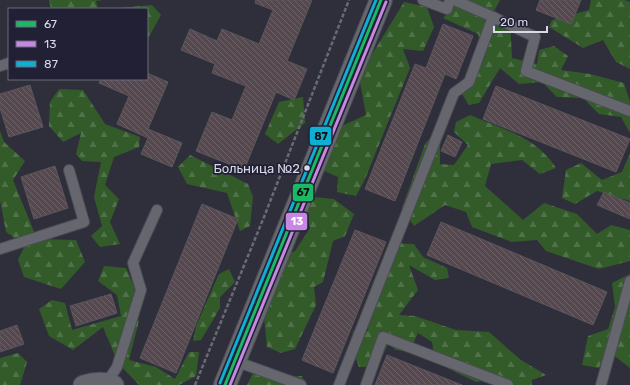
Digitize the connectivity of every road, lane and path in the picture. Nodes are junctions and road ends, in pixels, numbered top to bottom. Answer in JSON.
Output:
{"nodes":[{"id":1,"x":349,"y":0,"type":"edge"},
{"id":2,"x":381,"y":0,"type":"edge"},
{"id":3,"x":423,"y":0,"type":"edge"},
{"id":4,"x":450,"y":0,"type":"edge"},
{"id":5,"x":454,"y":0,"type":"edge"},
{"id":6,"x":493,"y":17,"type":"junction"},
{"id":7,"x":630,"y":112,"type":"edge"},
{"id":8,"x":69,"y":170,"type":"dead end"},
{"id":9,"x":157,"y":210,"type":"dead end"},
{"id":10,"x":0,"y":249,"type":"edge"},
{"id":11,"x":630,"y":281,"type":"edge"},
{"id":12,"x":235,"y":361,"type":"junction"},
{"id":13,"x":111,"y":384,"type":"edge"},
{"id":14,"x":83,"y":385,"type":"edge"},
{"id":15,"x":195,"y":385,"type":"edge"},
{"id":16,"x":225,"y":385,"type":"edge"},
{"id":17,"x":301,"y":385,"type":"edge"},
{"id":18,"x":339,"y":385,"type":"edge"},
{"id":19,"x":366,"y":385,"type":"edge"},
{"id":20,"x":508,"y":385,"type":"edge"},
{"id":21,"x":602,"y":385,"type":"edge"}],
"edges":[{"from":1,"to":15,"type":"path"},
{"from":2,"to":12,"type":"street"},
{"from":3,"to":4,"type":"lane"},
{"from":5,"to":6,"type":"lane"},
{"from":6,"to":7,"type":"lane"},
{"from":6,"to":18,"type":"lane"},
{"from":8,"to":10,"type":"lane"},
{"from":9,"to":13,"type":"lane"},
{"from":11,"to":21,"type":"lane"},
{"from":12,"to":16,"type":"street"},
{"from":12,"to":17,"type":"lane"},
{"from":13,"to":14,"type":"street"},
{"from":19,"to":20,"type":"lane"}]}
